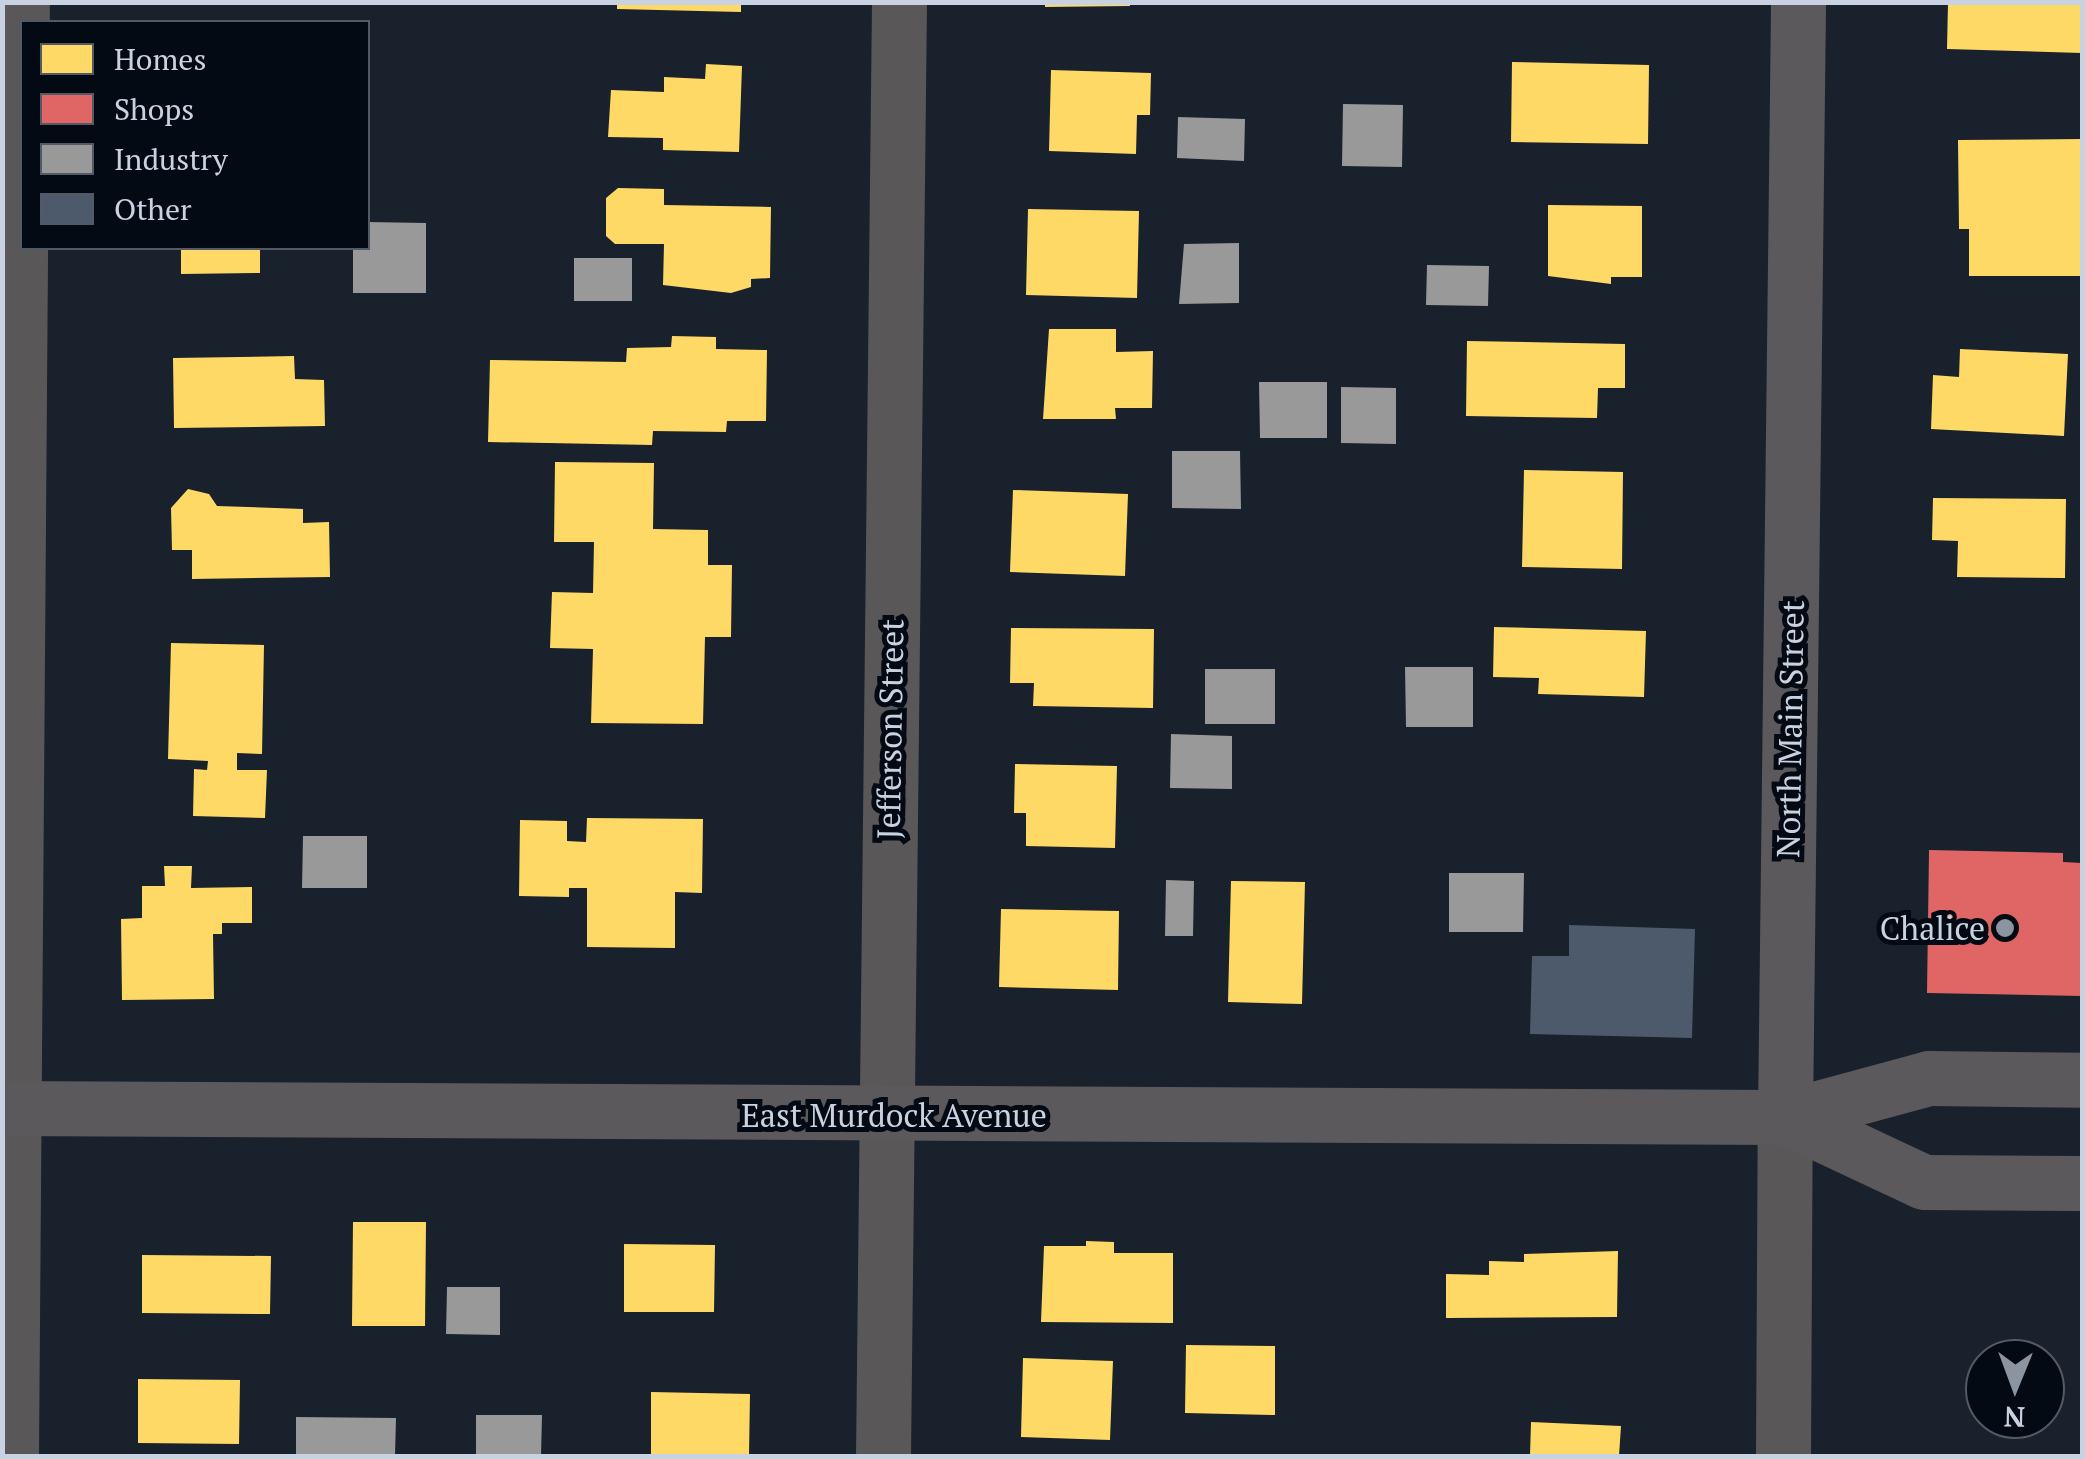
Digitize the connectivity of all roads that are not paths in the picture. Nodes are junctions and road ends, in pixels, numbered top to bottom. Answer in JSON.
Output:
{"nodes":[{"id":1,"x":899,"y":2,"type":"edge"},
{"id":2,"x":1798,"y":2,"type":"edge"},
{"id":3,"x":20,"y":160,"type":"edge"},
{"id":4,"x":2082,"y":1080,"type":"edge"},
{"id":5,"x":8,"y":1108,"type":"edge"},
{"id":6,"x":885,"y":1116,"type":"junction"},
{"id":7,"x":1785,"y":1117,"type":"junction"},
{"id":8,"x":2082,"y":1183,"type":"edge"},
{"id":9,"x":11,"y":1456,"type":"edge"},
{"id":10,"x":883,"y":1456,"type":"edge"},
{"id":11,"x":1783,"y":1456,"type":"edge"}],
"edges":[{"from":1,"to":6,"type":"street","name":"Jefferson Street"},
{"from":2,"to":7,"type":"main road","name":"North Main Street"},
{"from":3,"to":5,"type":"street"},
{"from":4,"to":7,"type":"main road"},
{"from":5,"to":6,"type":"main road","name":"East Murdock Avenue"},
{"from":5,"to":9,"type":"street"},
{"from":6,"to":7,"type":"main road","name":"East Murdock Avenue"},
{"from":6,"to":10,"type":"street","name":"Jefferson Street"},
{"from":7,"to":8,"type":"main road"},
{"from":7,"to":11,"type":"street","name":"North Main Street"}]}
